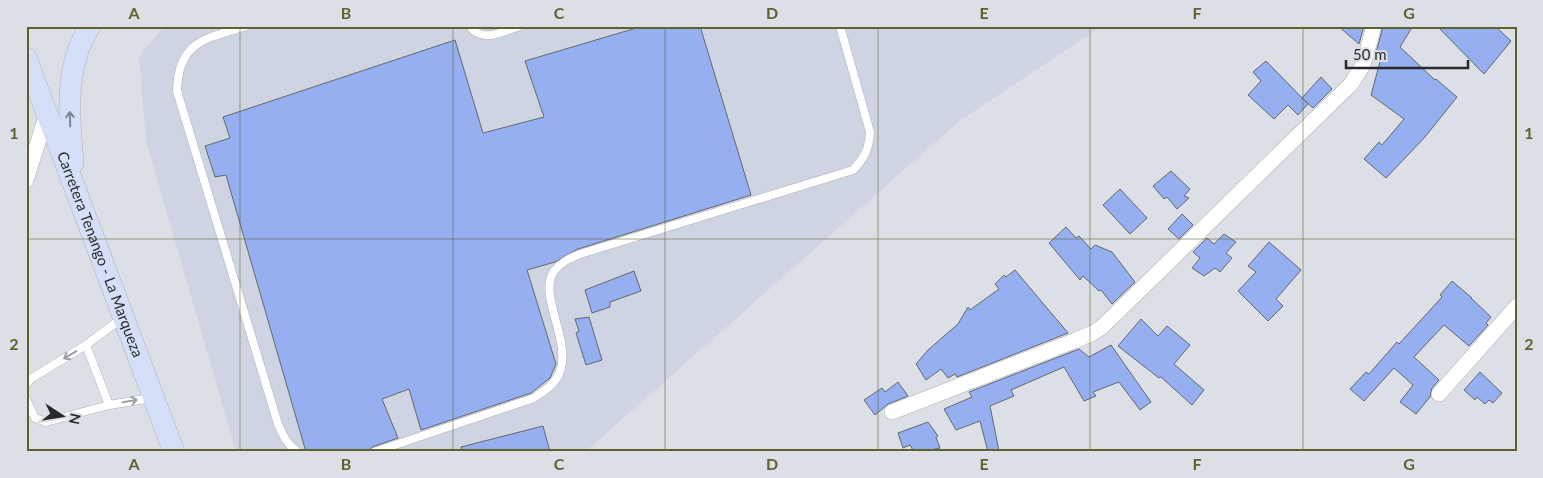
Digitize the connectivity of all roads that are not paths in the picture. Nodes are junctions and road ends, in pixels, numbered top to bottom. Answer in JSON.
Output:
{"nodes":[{"id":1,"x":90,"y":26,"type":"edge"},
{"id":2,"x":247,"y":26,"type":"edge"},
{"id":3,"x":470,"y":26,"type":"edge"},
{"id":4,"x":520,"y":26,"type":"edge"},
{"id":5,"x":840,"y":26,"type":"edge"},
{"id":6,"x":1374,"y":26,"type":"edge"},
{"id":7,"x":26,"y":58,"type":"edge"},
{"id":8,"x":48,"y":114,"type":"junction"},
{"id":9,"x":26,"y":180,"type":"edge"},
{"id":10,"x":74,"y":185,"type":"junction"},
{"id":11,"x":1517,"y":306,"type":"edge"},
{"id":12,"x":124,"y":317,"type":"junction"},
{"id":13,"x":86,"y":345,"type":"junction"},
{"id":14,"x":26,"y":385,"type":"edge"},
{"id":15,"x":1439,"y":394,"type":"dead end"},
{"id":16,"x":154,"y":397,"type":"junction"},
{"id":17,"x":26,"y":399,"type":"edge"},
{"id":18,"x":110,"y":405,"type":"junction"},
{"id":19,"x":892,"y":412,"type":"dead end"},
{"id":20,"x":174,"y":452,"type":"edge"},
{"id":21,"x":298,"y":452,"type":"edge"},
{"id":22,"x":374,"y":452,"type":"edge"}],
"edges":[{"from":10,"to":1,"type":"main road","one_way":true},
{"from":2,"to":21,"type":"lane"},
{"from":3,"to":4,"type":"lane"},
{"from":5,"to":22,"type":"lane"},
{"from":6,"to":19,"type":"street"},
{"from":7,"to":8,"type":"main road","name":"Carretera Tenango - La Marqueza"},
{"from":8,"to":9,"type":"street"},
{"from":8,"to":10,"type":"main road","name":"Carretera Tenango - La Marqueza"},
{"from":10,"to":12,"type":"main road","name":"Carretera Tenango - La Marqueza"},
{"from":11,"to":15,"type":"street"},
{"from":12,"to":13,"type":"lane"},
{"from":12,"to":16,"type":"main road","name":"Carretera Tenango - La Marqueza"},
{"from":13,"to":14,"type":"lane","one_way":true},
{"from":13,"to":18,"type":"lane"},
{"from":18,"to":16,"type":"lane","one_way":true},
{"from":16,"to":20,"type":"main road","name":"Carretera Tenango - La Marqueza"},
{"from":17,"to":18,"type":"lane"}]}
